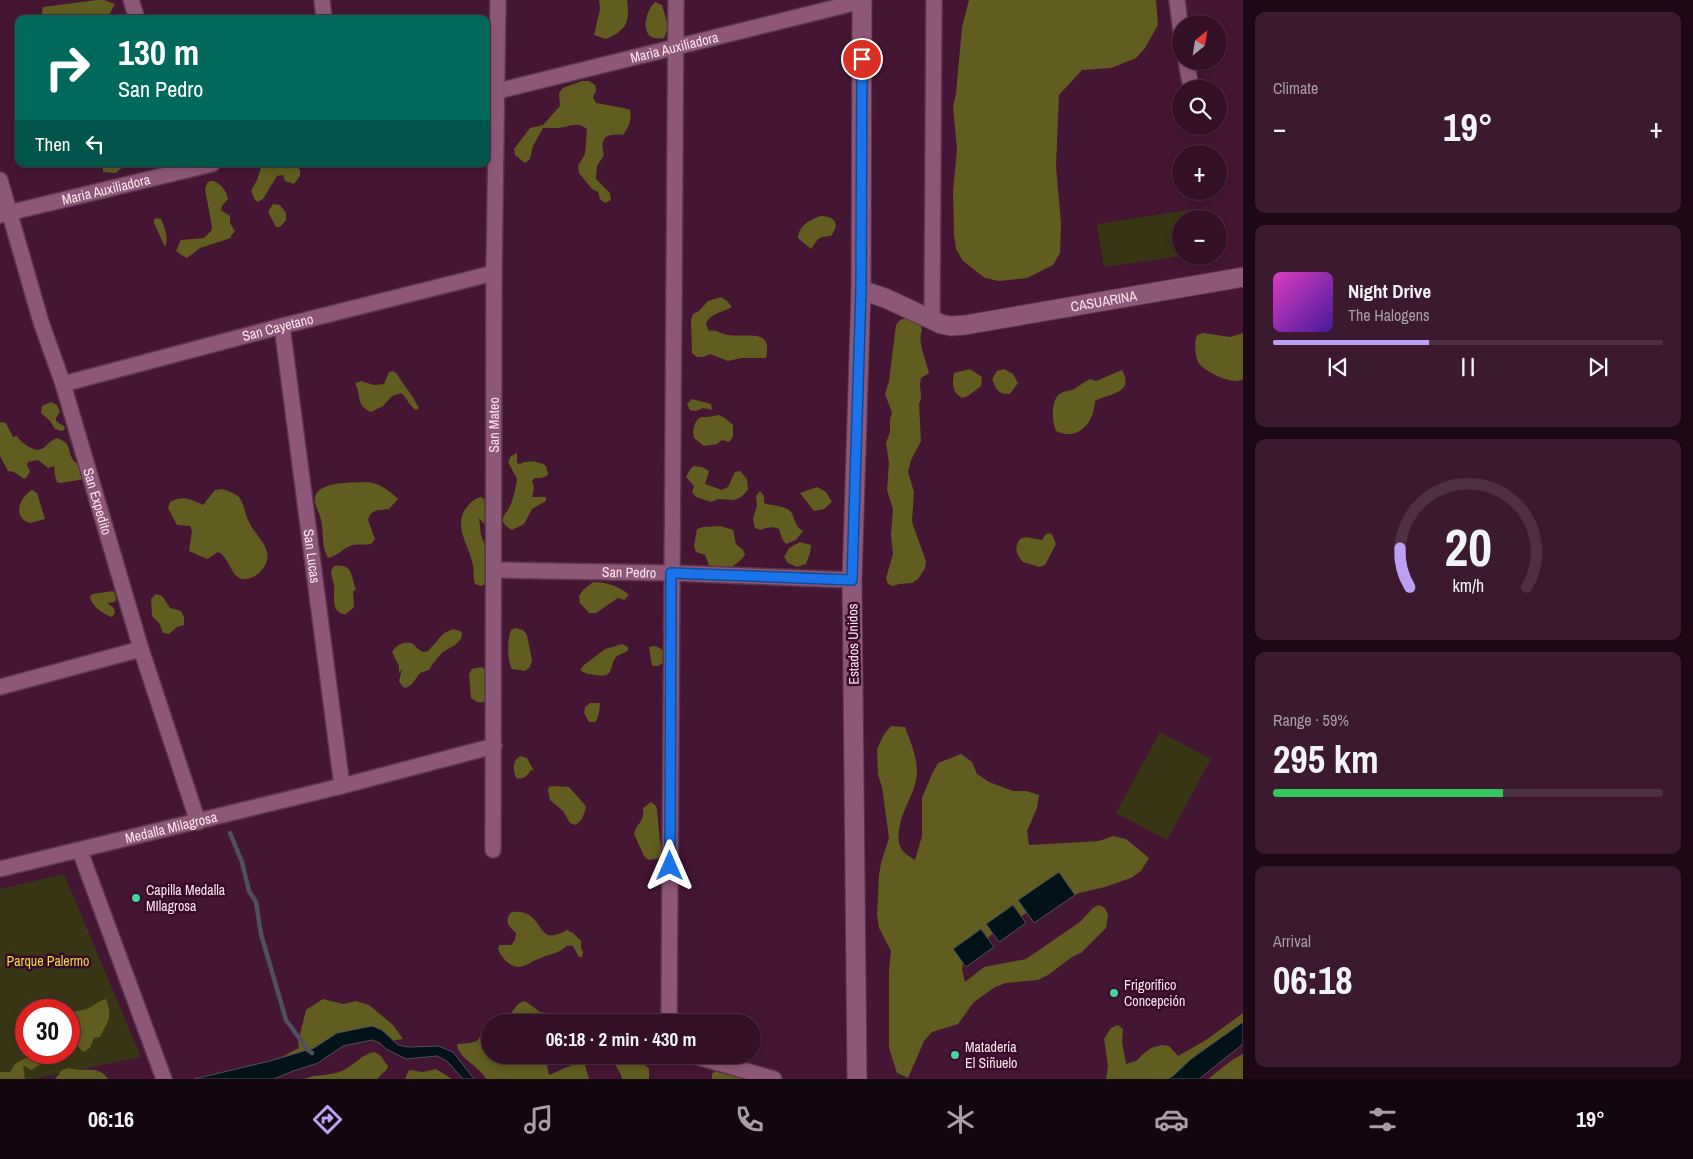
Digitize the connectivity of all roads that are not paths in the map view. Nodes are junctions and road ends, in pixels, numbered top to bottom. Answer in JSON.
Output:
{"nodes":[{"id":1,"x":131,"y":0,"type":"edge"},
{"id":2,"x":322,"y":0,"type":"edge"},
{"id":3,"x":498,"y":0,"type":"edge"},
{"id":4,"x":676,"y":0,"type":"edge"},
{"id":5,"x":934,"y":0,"type":"edge"},
{"id":6,"x":1177,"y":0,"type":"edge"},
{"id":7,"x":862,"y":1,"type":"edge"},
{"id":8,"x":136,"y":15,"type":"edge"},
{"id":9,"x":324,"y":15,"type":"edge"},
{"id":10,"x":1179,"y":15,"type":"edge"},
{"id":11,"x":676,"y":48,"type":"junction"},
{"id":12,"x":492,"y":93,"type":"edge"},
{"id":13,"x":183,"y":167,"type":"edge"},
{"id":14,"x":0,"y":180,"type":"edge"},
{"id":15,"x":5,"y":213,"type":"edge"},
{"id":16,"x":494,"y":273,"type":"junction"},
{"id":17,"x":1243,"y":277,"type":"edge"},
{"id":18,"x":861,"y":290,"type":"junction"},
{"id":19,"x":932,"y":318,"type":"junction"},
{"id":20,"x":282,"y":326,"type":"junction"},
{"id":21,"x":64,"y":384,"type":"junction"},
{"id":22,"x":494,"y":570,"type":"junction"},
{"id":23,"x":671,"y":573,"type":"junction"},
{"id":24,"x":852,"y":580,"type":"junction"},
{"id":25,"x":141,"y":649,"type":"junction"},
{"id":26,"x":0,"y":687,"type":"edge"},
{"id":27,"x":494,"y":746,"type":"junction"},
{"id":28,"x":342,"y":786,"type":"junction"},
{"id":29,"x":198,"y":822,"type":"junction"},
{"id":30,"x":493,"y":850,"type":"dead end"},
{"id":31,"x":80,"y":851,"type":"junction"},
{"id":32,"x":0,"y":869,"type":"edge"},
{"id":33,"x":669,"y":1014,"type":"edge"},
{"id":34,"x":722,"y":1064,"type":"edge"},
{"id":35,"x":164,"y":1079,"type":"edge"},
{"id":36,"x":774,"y":1079,"type":"edge"},
{"id":37,"x":858,"y":1079,"type":"edge"}],
"edges":[{"from":1,"to":8,"type":"street"},
{"from":2,"to":9,"type":"street"},
{"from":3,"to":12,"type":"street","name":"San Mateo"},
{"from":4,"to":11,"type":"street"},
{"from":5,"to":19,"type":"street"},
{"from":6,"to":10,"type":"street"},
{"from":7,"to":11,"type":"street","name":"Maria Auxiliadora"},
{"from":7,"to":18,"type":"street","name":"Estados Unidos"},
{"from":11,"to":12,"type":"street","name":"Maria Auxiliadora"},
{"from":11,"to":23,"type":"street"},
{"from":12,"to":16,"type":"street","name":"San Mateo"},
{"from":13,"to":15,"type":"street","name":"Maria Auxiliadora"},
{"from":14,"to":15,"type":"street","name":"San Expedito"},
{"from":15,"to":21,"type":"street","name":"San Expedito"},
{"from":16,"to":20,"type":"street","name":"San Cayetano"},
{"from":16,"to":22,"type":"street","name":"San Mateo"},
{"from":17,"to":19,"type":"street","name":"CASUARINA"},
{"from":18,"to":19,"type":"street","name":"CASUARINA"},
{"from":18,"to":24,"type":"street","name":"Estados Unidos"},
{"from":20,"to":21,"type":"street","name":"San Cayetano"},
{"from":20,"to":28,"type":"street","name":"San Lucas"},
{"from":21,"to":25,"type":"street","name":"San Expedito"},
{"from":22,"to":23,"type":"street","name":"San Pedro"},
{"from":22,"to":27,"type":"street","name":"San Mateo"},
{"from":23,"to":24,"type":"street","name":"San Pedro"},
{"from":23,"to":33,"type":"street"},
{"from":24,"to":37,"type":"street","name":"Estados Unidos"},
{"from":25,"to":26,"type":"street"},
{"from":25,"to":29,"type":"street","name":"San Expedito"},
{"from":27,"to":28,"type":"street","name":"Medalla Milagrosa"},
{"from":27,"to":30,"type":"street","name":"San Mateo"},
{"from":28,"to":29,"type":"street","name":"Medalla Milagrosa"},
{"from":29,"to":31,"type":"street","name":"Medalla Milagrosa"},
{"from":31,"to":32,"type":"street","name":"Medalla Milagrosa"},
{"from":31,"to":35,"type":"street"},
{"from":34,"to":36,"type":"street"}]}
